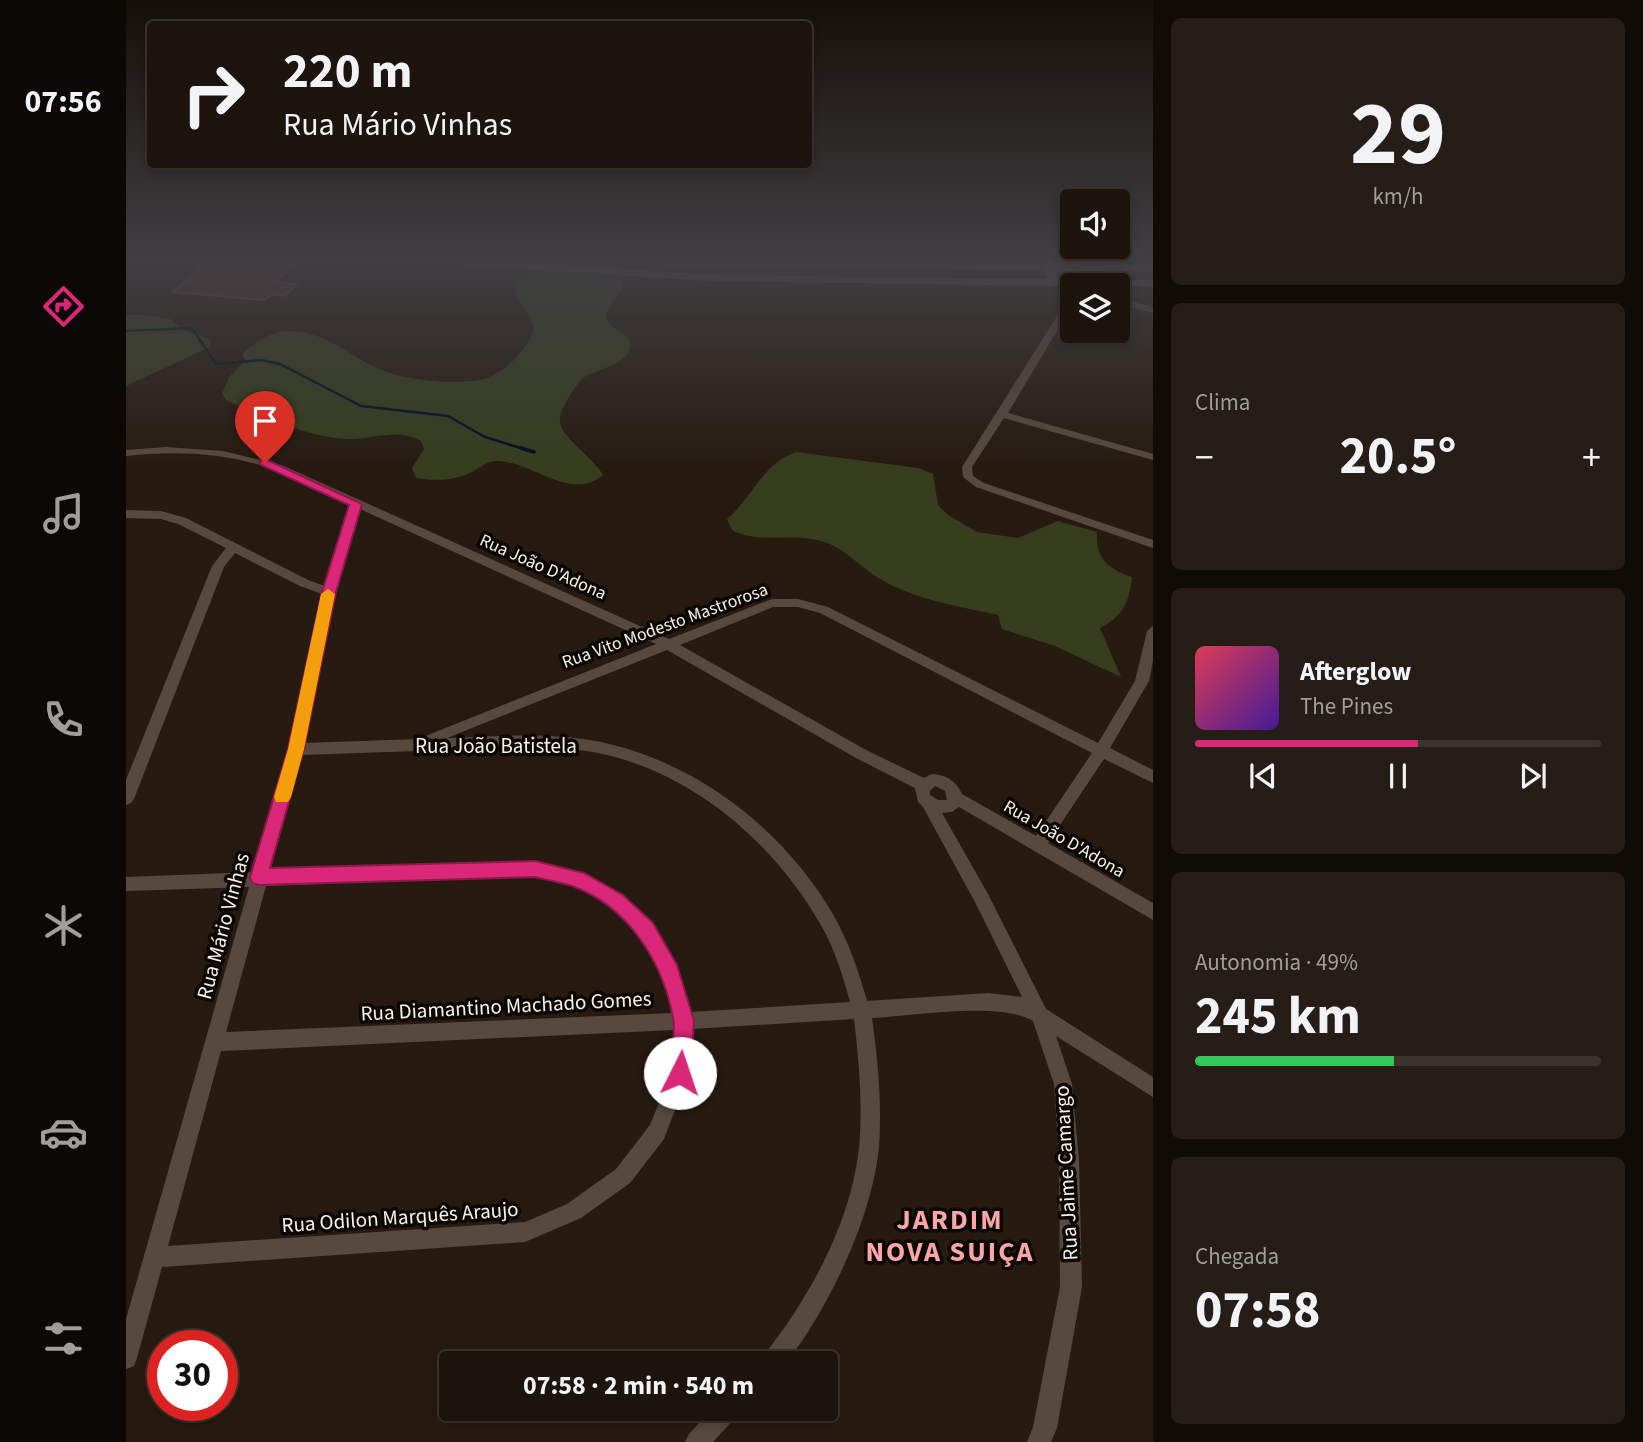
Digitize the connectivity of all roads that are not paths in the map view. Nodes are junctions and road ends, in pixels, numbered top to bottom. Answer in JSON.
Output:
{"nodes":[{"id":1,"x":1053,"y":329,"type":"edge"},
{"id":2,"x":1002,"y":414,"type":"junction"},
{"id":3,"x":126,"y":453,"type":"edge"},
{"id":4,"x":1153,"y":457,"type":"edge"},
{"id":5,"x":356,"y":504,"type":"junction"},
{"id":6,"x":126,"y":514,"type":"edge"},
{"id":7,"x":1153,"y":544,"type":"edge"},
{"id":8,"x":234,"y":546,"type":"junction"},
{"id":9,"x":329,"y":592,"type":"junction"},
{"id":10,"x":1153,"y":631,"type":"edge"},
{"id":11,"x":666,"y":643,"type":"junction"},
{"id":12,"x":413,"y":745,"type":"junction"},
{"id":13,"x":296,"y":749,"type":"junction"},
{"id":14,"x":1101,"y":751,"type":"junction"},
{"id":15,"x":1153,"y":778,"type":"edge"},
{"id":16,"x":924,"y":785,"type":"junction"},
{"id":17,"x":956,"y":798,"type":"junction"},
{"id":18,"x":126,"y":799,"type":"edge"},
{"id":19,"x":930,"y":805,"type":"junction"},
{"id":20,"x":1038,"y":846,"type":"junction"},
{"id":21,"x":259,"y":877,"type":"junction"},
{"id":22,"x":126,"y":884,"type":"edge"},
{"id":23,"x":1153,"y":912,"type":"edge"},
{"id":24,"x":861,"y":1010,"type":"junction"},
{"id":25,"x":1041,"y":1015,"type":"junction"},
{"id":26,"x":684,"y":1021,"type":"junction"},
{"id":27,"x":215,"y":1042,"type":"junction"},
{"id":28,"x":1153,"y":1088,"type":"edge"},
{"id":29,"x":155,"y":1258,"type":"junction"},
{"id":30,"x":781,"y":1351,"type":"edge"},
{"id":31,"x":126,"y":1358,"type":"edge"},
{"id":32,"x":717,"y":1421,"type":"edge"},
{"id":33,"x":697,"y":1442,"type":"edge"},
{"id":34,"x":1040,"y":1442,"type":"edge"}],
"edges":[{"from":1,"to":2,"type":"street"},
{"from":2,"to":4,"type":"street"},
{"from":2,"to":7,"type":"street"},
{"from":3,"to":5,"type":"street","name":"Rua João D'Adona"},
{"from":5,"to":9,"type":"street","name":"Rua Mário Vinhas"},
{"from":5,"to":11,"type":"street","name":"Rua João D'Adona"},
{"from":6,"to":8,"type":"street"},
{"from":8,"to":9,"type":"street"},
{"from":8,"to":18,"type":"street"},
{"from":9,"to":13,"type":"street","name":"Rua Mário Vinhas"},
{"from":10,"to":14,"type":"street"},
{"from":11,"to":12,"type":"street","name":"Rua Vito Modesto Mastrorosa"},
{"from":11,"to":14,"type":"street","name":"Rua Vito Modesto Mastrorosa"},
{"from":11,"to":16,"type":"street","name":"Rua João D'Adona"},
{"from":12,"to":13,"type":"street","name":"Rua João Batistela"},
{"from":12,"to":24,"type":"street","name":"Rua João Batistela"},
{"from":13,"to":21,"type":"street","name":"Rua Mário Vinhas"},
{"from":14,"to":15,"type":"street","name":"Rua Vito Modesto Mastrorosa"},
{"from":14,"to":20,"type":"street"},
{"from":16,"to":17,"type":"street"},
{"from":16,"to":19,"type":"street"},
{"from":17,"to":19,"type":"street"},
{"from":17,"to":20,"type":"street","name":"Rua João D'Adona"},
{"from":19,"to":25,"type":"street","name":"Rua Jaime Camargo"},
{"from":20,"to":23,"type":"street","name":"Rua João D'Adona"},
{"from":21,"to":22,"type":"street","name":"Rua Odilon Marquês Araujo"},
{"from":21,"to":26,"type":"street","name":"Rua Odilon Marquês Araujo"},
{"from":21,"to":27,"type":"street","name":"Rua Mário Vinhas"},
{"from":24,"to":25,"type":"street","name":"Rua Diamantino Machado Gomes"},
{"from":24,"to":26,"type":"street","name":"Rua Diamantino Machado Gomes"},
{"from":24,"to":30,"type":"street","name":"Rua João Batistela"},
{"from":25,"to":28,"type":"street","name":"Rua Diamantino Machado Gomes"},
{"from":25,"to":34,"type":"street","name":"Rua Jaime Camargo"},
{"from":26,"to":27,"type":"street","name":"Rua Diamantino Machado Gomes"},
{"from":26,"to":29,"type":"street","name":"Rua Odilon Marquês Araujo"},
{"from":27,"to":29,"type":"street","name":"Rua Mário Vinhas"},
{"from":29,"to":31,"type":"street","name":"Rua Mário Vinhas"},
{"from":32,"to":33,"type":"street"}]}
